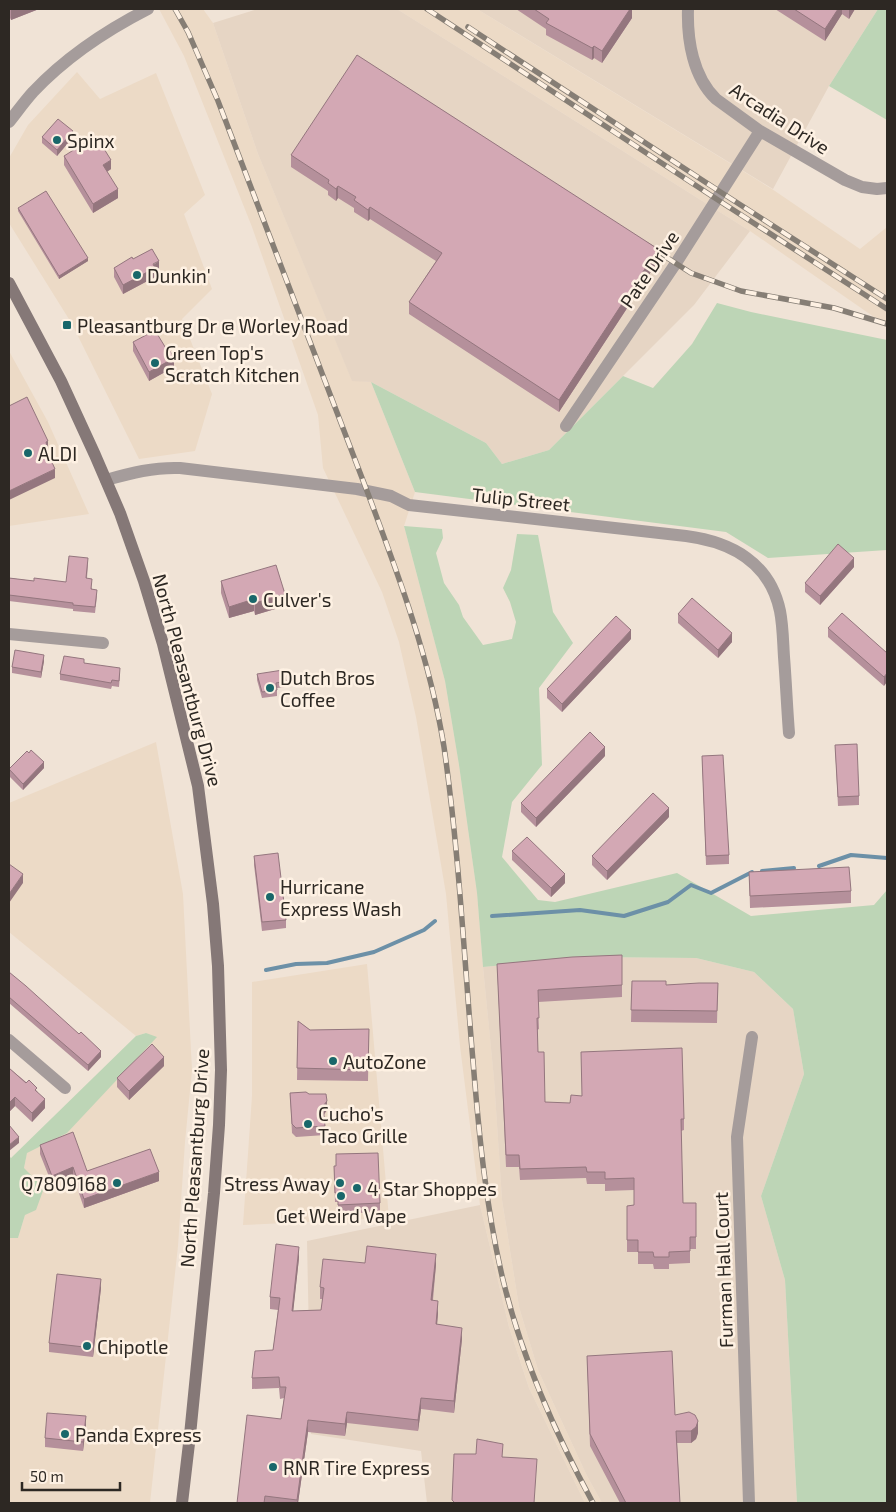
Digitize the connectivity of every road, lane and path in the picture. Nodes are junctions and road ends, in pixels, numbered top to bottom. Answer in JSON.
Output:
{"nodes":[{"id":1,"x":148,"y":9,"type":"edge"},
{"id":2,"x":688,"y":9,"type":"edge"},
{"id":3,"x":9,"y":122,"type":"edge"},
{"id":4,"x":760,"y":131,"type":"junction"},
{"id":5,"x":887,"y":188,"type":"edge"},
{"id":6,"x":9,"y":283,"type":"edge"},
{"id":7,"x":566,"y":426,"type":"dead end"},
{"id":8,"x":106,"y":480,"type":"junction"},
{"id":9,"x":9,"y":634,"type":"edge"},
{"id":10,"x":103,"y":643,"type":"dead end"},
{"id":11,"x":789,"y":733,"type":"dead end"},
{"id":12,"x":752,"y":1036,"type":"dead end"},
{"id":13,"x":9,"y":1040,"type":"edge"},
{"id":14,"x":65,"y":1088,"type":"dead end"},
{"id":15,"x":182,"y":1503,"type":"edge"},
{"id":16,"x":749,"y":1503,"type":"edge"}],
"edges":[{"from":1,"to":3,"type":"street"},
{"from":2,"to":4,"type":"street","name":"Arcadia Drive"},
{"from":4,"to":5,"type":"street","name":"Arcadia Drive"},
{"from":4,"to":7,"type":"street","name":"Pate Drive"},
{"from":6,"to":8,"type":"main road","name":"North Pleasantburg Drive"},
{"from":8,"to":11,"type":"street","name":"Tulip Street"},
{"from":8,"to":15,"type":"main road","name":"North Pleasantburg Drive"},
{"from":9,"to":10,"type":"street"},
{"from":12,"to":16,"type":"street","name":"Furman Hall Court"},
{"from":13,"to":14,"type":"street"}]}
